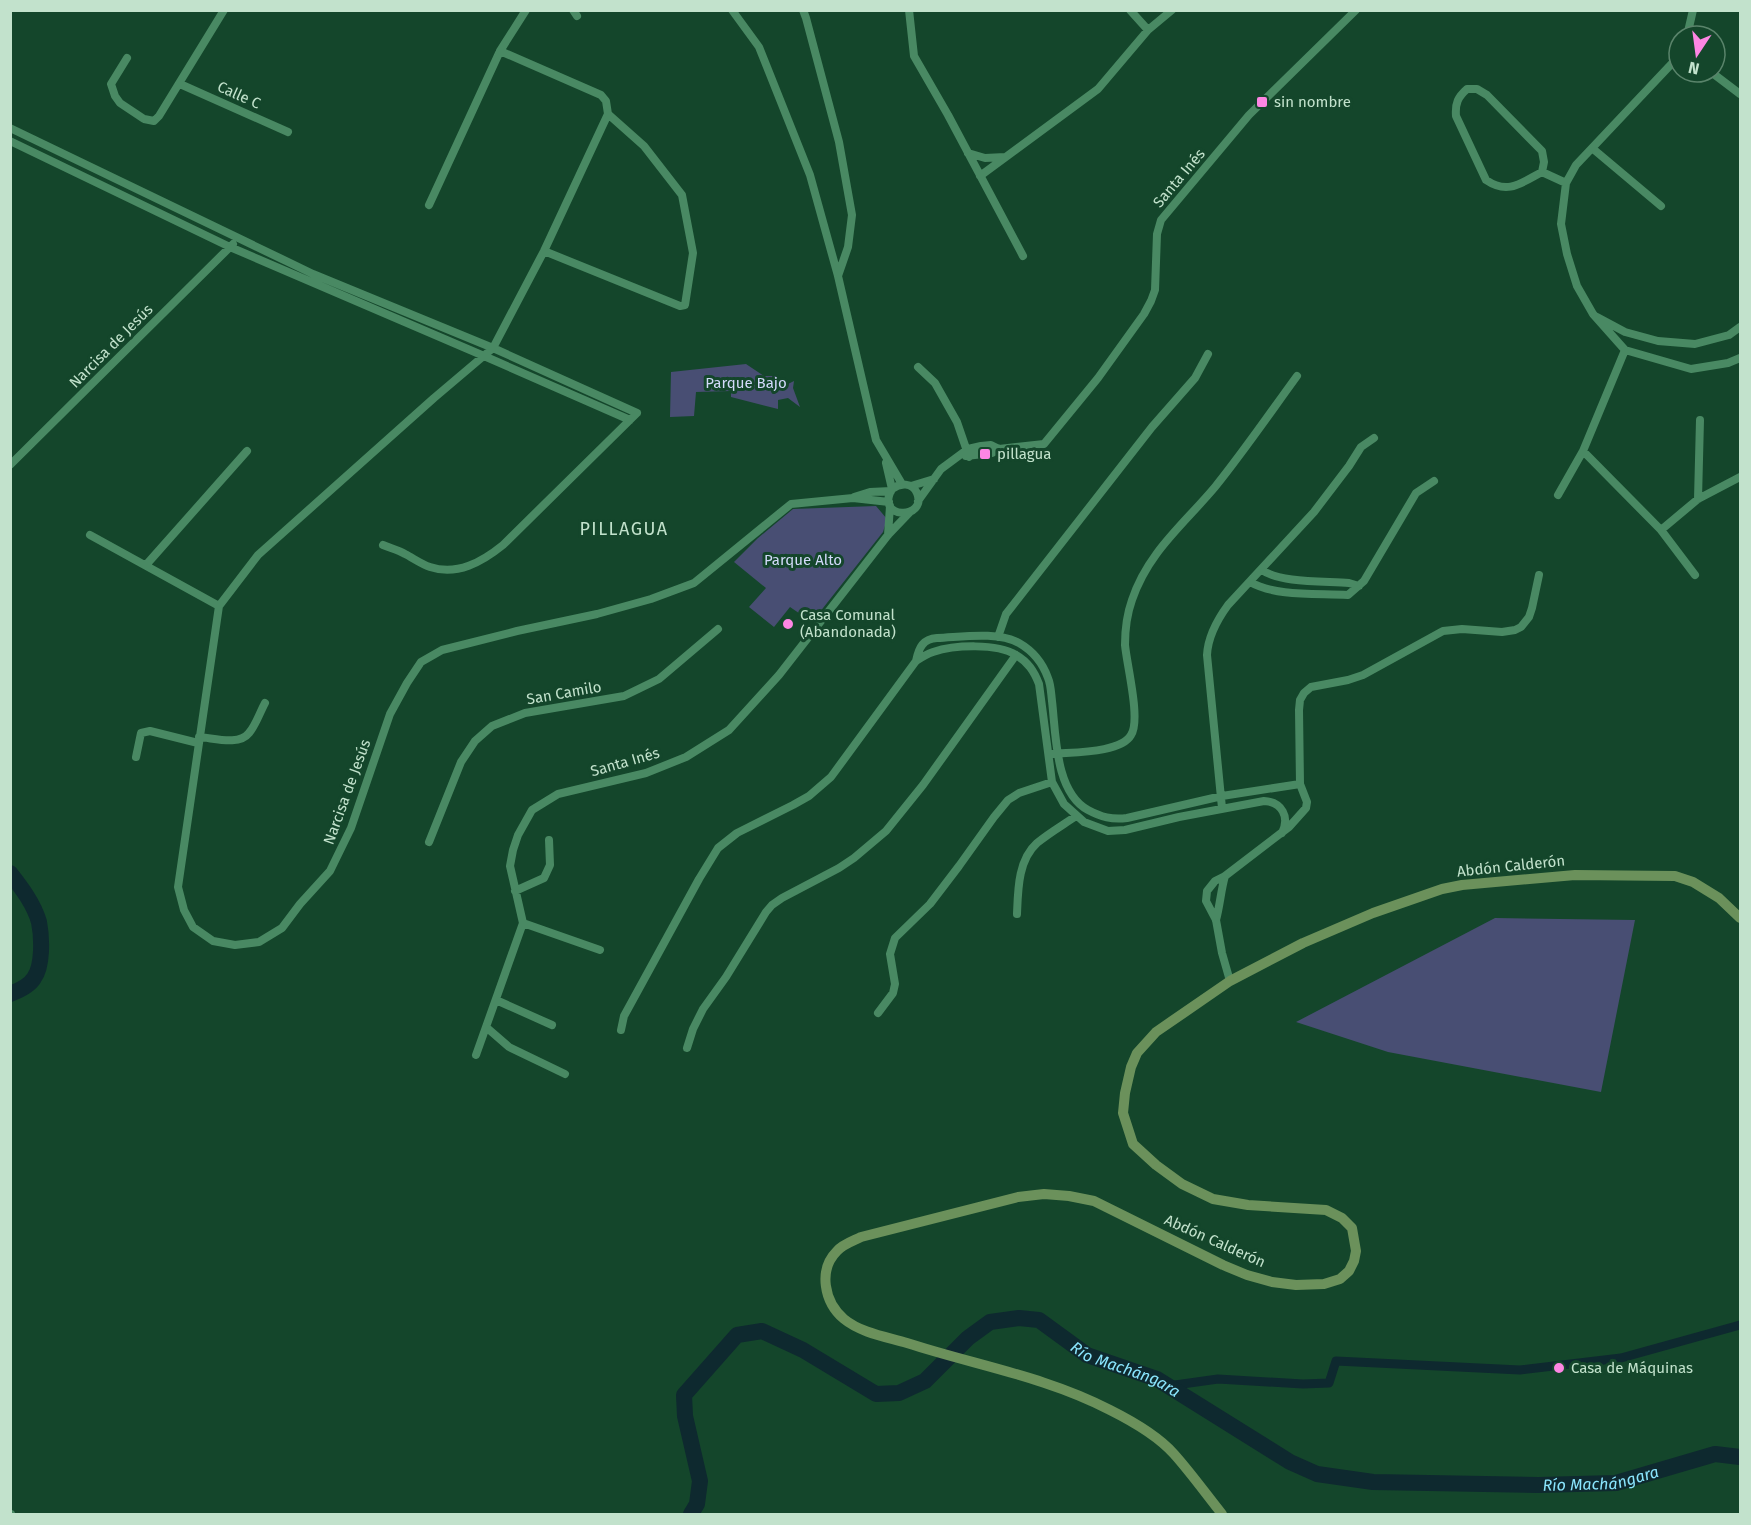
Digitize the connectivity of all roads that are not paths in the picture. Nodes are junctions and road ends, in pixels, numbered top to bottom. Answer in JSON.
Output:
{"nodes":[{"id":1,"x":224,"y":10,"type":"edge"},
{"id":2,"x":526,"y":10,"type":"edge"},
{"id":3,"x":732,"y":10,"type":"edge"},
{"id":4,"x":803,"y":10,"type":"edge"},
{"id":5,"x":909,"y":10,"type":"edge"},
{"id":6,"x":1130,"y":10,"type":"edge"},
{"id":7,"x":1172,"y":10,"type":"edge"},
{"id":8,"x":1356,"y":10,"type":"edge"},
{"id":9,"x":1148,"y":30,"type":"junction"},
{"id":10,"x":500,"y":51,"type":"junction"},
{"id":11,"x":127,"y":58,"type":"dead end"},
{"id":12,"x":1667,"y":69,"type":"edge"},
{"id":13,"x":1727,"y":83,"type":"edge"},
{"id":14,"x":180,"y":84,"type":"junction"},
{"id":15,"x":1740,"y":92,"type":"edge"},
{"id":16,"x":608,"y":114,"type":"junction"},
{"id":17,"x":10,"y":128,"type":"edge"},
{"id":18,"x":288,"y":132,"type":"dead end"},
{"id":19,"x":10,"y":141,"type":"edge"},
{"id":20,"x":1592,"y":148,"type":"junction"},
{"id":21,"x":968,"y":153,"type":"junction"},
{"id":22,"x":1007,"y":156,"type":"junction"},
{"id":23,"x":1542,"y":172,"type":"junction"},
{"id":24,"x":980,"y":176,"type":"junction"},
{"id":25,"x":1566,"y":183,"type":"junction"},
{"id":26,"x":429,"y":205,"type":"dead end"},
{"id":27,"x":1661,"y":206,"type":"dead end"},
{"id":28,"x":237,"y":239,"type":"junction"},
{"id":29,"x":230,"y":247,"type":"junction"},
{"id":30,"x":544,"y":251,"type":"junction"},
{"id":31,"x":1023,"y":256,"type":"dead end"},
{"id":32,"x":838,"y":276,"type":"junction"},
{"id":33,"x":311,"y":278,"type":"junction"},
{"id":34,"x":1593,"y":314,"type":"junction"},
{"id":35,"x":1740,"y":327,"type":"edge"},
{"id":36,"x":493,"y":348,"type":"junction"},
{"id":37,"x":1624,"y":350,"type":"junction"},
{"id":38,"x":1208,"y":354,"type":"dead end"},
{"id":39,"x":484,"y":356,"type":"junction"},
{"id":40,"x":1740,"y":358,"type":"edge"},
{"id":41,"x":918,"y":367,"type":"dead end"},
{"id":42,"x":1297,"y":376,"type":"dead end"},
{"id":43,"x":630,"y":420,"type":"junction"},
{"id":44,"x":1700,"y":420,"type":"dead end"},
{"id":45,"x":1374,"y":438,"type":"dead end"},
{"id":46,"x":247,"y":450,"type":"dead end"},
{"id":47,"x":1583,"y":451,"type":"junction"},
{"id":48,"x":969,"y":453,"type":"junction"},
{"id":49,"x":885,"y":457,"type":"junction"},
{"id":50,"x":10,"y":465,"type":"edge"},
{"id":51,"x":1740,"y":477,"type":"edge"},
{"id":52,"x":934,"y":479,"type":"junction"},
{"id":53,"x":1434,"y":481,"type":"dead end"},
{"id":54,"x":906,"y":485,"type":"junction"},
{"id":55,"x":892,"y":490,"type":"junction"},
{"id":56,"x":1558,"y":495,"type":"dead end"},
{"id":57,"x":853,"y":498,"type":"junction"},
{"id":58,"x":1698,"y":499,"type":"junction"},
{"id":59,"x":918,"y":501,"type":"junction"},
{"id":60,"x":889,"y":504,"type":"junction"},
{"id":61,"x":910,"y":512,"type":"junction"},
{"id":62,"x":1661,"y":530,"type":"junction"},
{"id":63,"x":90,"y":535,"type":"dead end"},
{"id":64,"x":888,"y":535,"type":"junction"},
{"id":65,"x":383,"y":545,"type":"dead end"},
{"id":66,"x":146,"y":565,"type":"junction"},
{"id":67,"x":1262,"y":570,"type":"junction"},
{"id":68,"x":1539,"y":575,"type":"dead end"},
{"id":69,"x":1695,"y":575,"type":"dead end"},
{"id":70,"x":1250,"y":582,"type":"junction"},
{"id":71,"x":1359,"y":586,"type":"junction"},
{"id":72,"x":219,"y":606,"type":"junction"},
{"id":73,"x":718,"y":629,"type":"dead end"},
{"id":74,"x":998,"y":637,"type":"junction"},
{"id":75,"x":1016,"y":654,"type":"junction"},
{"id":76,"x":916,"y":661,"type":"junction"},
{"id":77,"x":264,"y":703,"type":"dead end"},
{"id":78,"x":199,"y":740,"type":"junction"},
{"id":79,"x":1058,"y":753,"type":"junction"},
{"id":80,"x":1049,"y":754,"type":"junction"},
{"id":81,"x":136,"y":757,"type":"dead end"},
{"id":82,"x":1052,"y":782,"type":"junction"},
{"id":83,"x":1300,"y":784,"type":"junction"},
{"id":84,"x":1221,"y":796,"type":"junction"},
{"id":85,"x":1222,"y":808,"type":"junction"},
{"id":86,"x":1076,"y":816,"type":"junction"},
{"id":87,"x":1282,"y":833,"type":"junction"},
{"id":88,"x":549,"y":840,"type":"dead end"},
{"id":89,"x":429,"y":842,"type":"dead end"},
{"id":90,"x":1225,"y":876,"type":"junction"},
{"id":91,"x":515,"y":891,"type":"junction"},
{"id":92,"x":1017,"y":914,"type":"dead end"},
{"id":93,"x":1740,"y":918,"type":"edge"},
{"id":94,"x":1216,"y":920,"type":"junction"},
{"id":95,"x":523,"y":923,"type":"junction"},
{"id":96,"x":600,"y":950,"type":"dead end"},
{"id":97,"x":1230,"y":981,"type":"junction"},
{"id":98,"x":496,"y":1000,"type":"junction"},
{"id":99,"x":878,"y":1013,"type":"dead end"},
{"id":100,"x":552,"y":1024,"type":"dead end"},
{"id":101,"x":486,"y":1027,"type":"junction"},
{"id":102,"x":621,"y":1030,"type":"dead end"},
{"id":103,"x":687,"y":1048,"type":"dead end"},
{"id":104,"x":477,"y":1055,"type":"dead end"},
{"id":105,"x":565,"y":1074,"type":"dead end"},
{"id":106,"x":1222,"y":1515,"type":"edge"}],
"edges":[{"from":1,"to":14,"type":"street"},
{"from":2,"to":10,"type":"street"},
{"from":3,"to":32,"type":"street"},
{"from":4,"to":32,"type":"street"},
{"from":5,"to":21,"type":"street"},
{"from":6,"to":9,"type":"street"},
{"from":7,"to":9,"type":"street"},
{"from":8,"to":48,"type":"street","name":"Santa Inés"},
{"from":9,"to":22,"type":"street"},
{"from":10,"to":16,"type":"street"},
{"from":10,"to":26,"type":"street"},
{"from":11,"to":14,"type":"street"},
{"from":12,"to":20,"type":"street"},
{"from":13,"to":15,"type":"street"},
{"from":14,"to":18,"type":"street","name":"Calle C"},
{"from":16,"to":30,"type":"street"},
{"from":16,"to":30,"type":"street"},
{"from":17,"to":28,"type":"street"},
{"from":19,"to":29,"type":"street"},
{"from":20,"to":25,"type":"street"},
{"from":20,"to":27,"type":"street"},
{"from":21,"to":22,"type":"street"},
{"from":21,"to":24,"type":"street"},
{"from":22,"to":24,"type":"street"},
{"from":23,"to":23,"type":"street"},
{"from":23,"to":25,"type":"street"},
{"from":24,"to":31,"type":"street"},
{"from":25,"to":34,"type":"street"},
{"from":28,"to":29,"type":"street","name":"Narcisa de Jesús"},
{"from":28,"to":33,"type":"street"},
{"from":29,"to":33,"type":"street"},
{"from":29,"to":50,"type":"street","name":"Narcisa de Jesús"},
{"from":30,"to":36,"type":"street"},
{"from":32,"to":49,"type":"street"},
{"from":33,"to":36,"type":"street"},
{"from":33,"to":39,"type":"street"},
{"from":34,"to":35,"type":"street"},
{"from":34,"to":37,"type":"street"},
{"from":36,"to":39,"type":"street","name":"Narcisa de Jesús"},
{"from":36,"to":43,"type":"street"},
{"from":37,"to":40,"type":"street"},
{"from":37,"to":47,"type":"street"},
{"from":38,"to":74,"type":"street"},
{"from":39,"to":43,"type":"street"},
{"from":39,"to":72,"type":"street","name":"Narcisa de Jesús"},
{"from":41,"to":48,"type":"street"},
{"from":42,"to":79,"type":"street"},
{"from":43,"to":65,"type":"street"},
{"from":44,"to":58,"type":"street"},
{"from":45,"to":67,"type":"street"},
{"from":46,"to":66,"type":"street"},
{"from":47,"to":56,"type":"street"},
{"from":47,"to":62,"type":"street"},
{"from":48,"to":52,"type":"street","name":"Santa Inés"},
{"from":49,"to":54,"type":"street"},
{"from":49,"to":55,"type":"street"},
{"from":51,"to":58,"type":"street"},
{"from":52,"to":54,"type":"street","name":"Santa Inés"},
{"from":52,"to":59,"type":"street","name":"Santa Inés"},
{"from":53,"to":71,"type":"street"},
{"from":54,"to":55,"type":"street"},
{"from":54,"to":59,"type":"street"},
{"from":55,"to":57,"type":"street"},
{"from":55,"to":60,"type":"street"},
{"from":57,"to":60,"type":"street","name":"Narcisa de Jesús"},
{"from":57,"to":78,"type":"street","name":"Narcisa de Jesús"},
{"from":58,"to":62,"type":"street"},
{"from":59,"to":61,"type":"street"},
{"from":60,"to":61,"type":"street"},
{"from":60,"to":64,"type":"street"},
{"from":61,"to":64,"type":"street","name":"Santa Inés"},
{"from":62,"to":69,"type":"street"},
{"from":63,"to":66,"type":"street"},
{"from":64,"to":91,"type":"street","name":"Santa Inés"},
{"from":66,"to":72,"type":"street"},
{"from":67,"to":70,"type":"street"},
{"from":67,"to":71,"type":"street"},
{"from":68,"to":83,"type":"street"},
{"from":70,"to":71,"type":"street"},
{"from":70,"to":84,"type":"street"},
{"from":72,"to":78,"type":"street","name":"Narcisa de Jesús"},
{"from":73,"to":89,"type":"street","name":"San Camilo"},
{"from":74,"to":76,"type":"street"},
{"from":74,"to":79,"type":"street"},
{"from":75,"to":76,"type":"street"},
{"from":75,"to":80,"type":"street"},
{"from":75,"to":103,"type":"street"},
{"from":76,"to":102,"type":"street"},
{"from":77,"to":78,"type":"street"},
{"from":78,"to":81,"type":"street"},
{"from":79,"to":80,"type":"street"},
{"from":79,"to":84,"type":"street"},
{"from":80,"to":82,"type":"street"},
{"from":82,"to":86,"type":"street"},
{"from":82,"to":99,"type":"street"},
{"from":83,"to":84,"type":"street"},
{"from":83,"to":87,"type":"street"},
{"from":84,"to":85,"type":"street"},
{"from":85,"to":86,"type":"street"},
{"from":85,"to":87,"type":"street"},
{"from":86,"to":92,"type":"street"},
{"from":87,"to":90,"type":"street"},
{"from":88,"to":91,"type":"street"},
{"from":90,"to":94,"type":"street"},
{"from":90,"to":94,"type":"street"},
{"from":91,"to":95,"type":"street","name":"Santa Inés"},
{"from":93,"to":97,"type":"street","name":"Abdón Calderón"},
{"from":94,"to":97,"type":"street"},
{"from":95,"to":96,"type":"street"},
{"from":95,"to":98,"type":"street"},
{"from":97,"to":106,"type":"street","name":"Abdón Calderón"},
{"from":98,"to":100,"type":"street"},
{"from":98,"to":101,"type":"street"},
{"from":101,"to":104,"type":"street"},
{"from":101,"to":105,"type":"street"}]}
